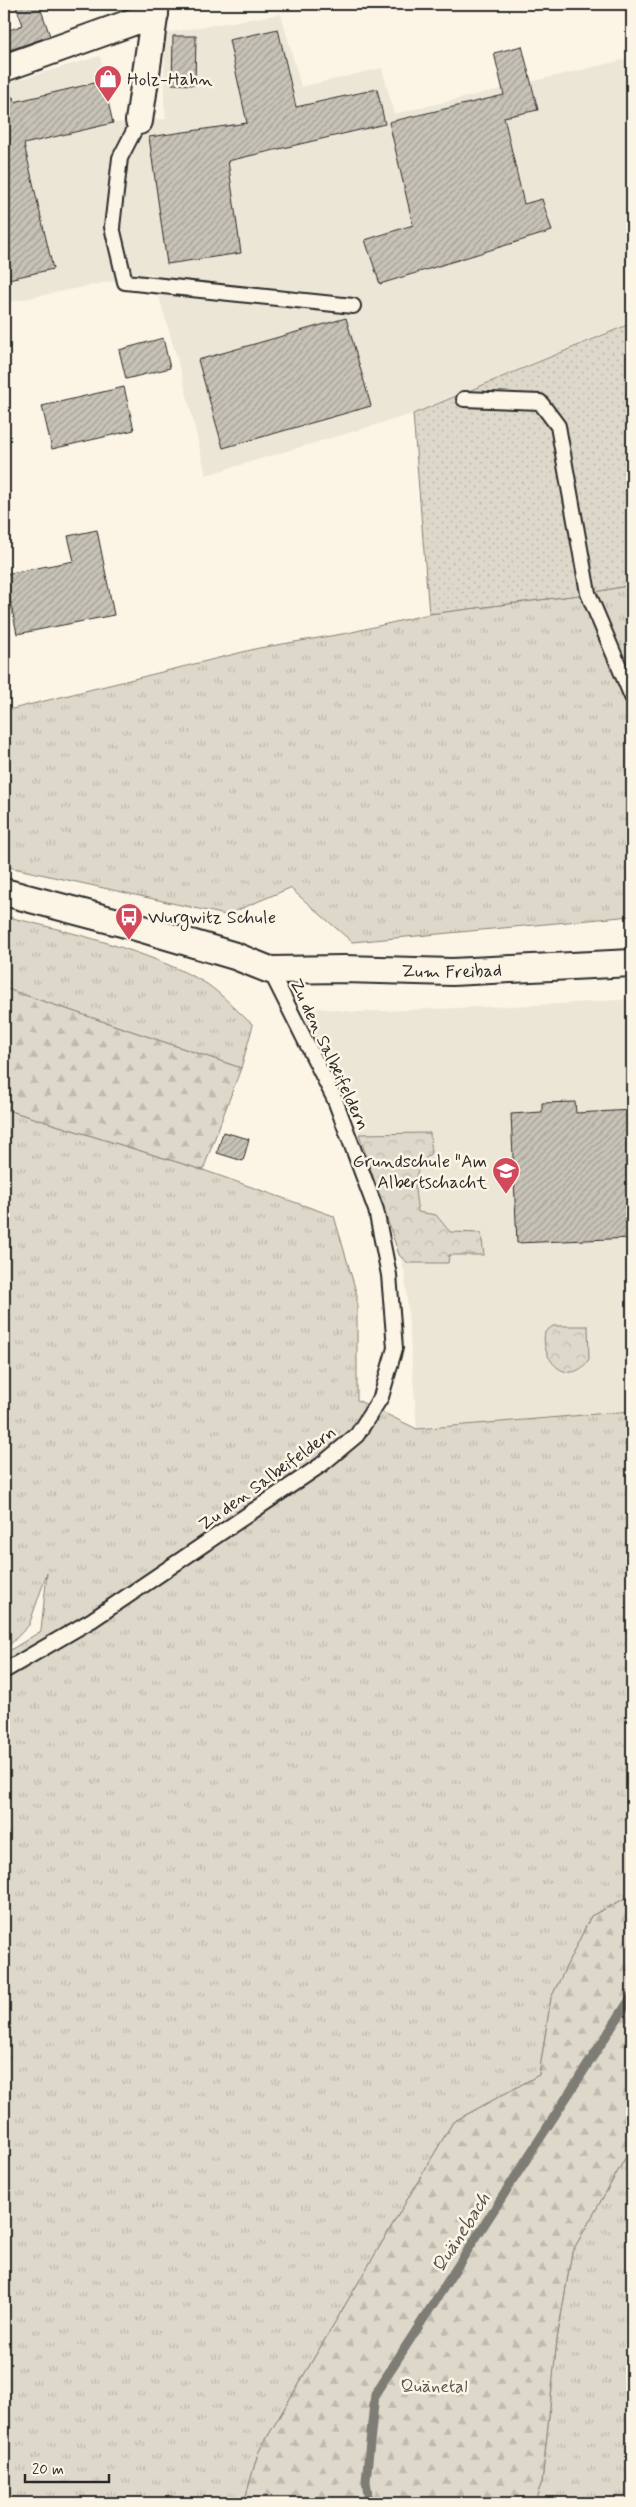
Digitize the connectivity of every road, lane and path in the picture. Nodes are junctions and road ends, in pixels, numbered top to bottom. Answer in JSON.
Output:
{"nodes":[{"id":1,"x":155,"y":9,"type":"edge"},
{"id":2,"x":4,"y":68,"type":"edge"},
{"id":3,"x":139,"y":121,"type":"joint"},
{"id":4,"x":353,"y":306,"type":"dead end"},
{"id":5,"x":464,"y":399,"type":"dead end"},
{"id":6,"x":632,"y":697,"type":"edge"},
{"id":7,"x":4,"y":892,"type":"edge"},
{"id":8,"x":632,"y":964,"type":"edge"},
{"id":9,"x":270,"y":970,"type":"junction"},
{"id":10,"x":4,"y":1671,"type":"edge"}],
"edges":[{"from":1,"to":2,"type":"street"},
{"from":1,"to":3,"type":"street"},
{"from":3,"to":4,"type":"lane"},
{"from":5,"to":6,"type":"lane"},
{"from":7,"to":9,"type":"street"},
{"from":8,"to":9,"type":"street","name":"Zum Freibad"},
{"from":9,"to":10,"type":"lane","name":"Zu den Salbeifeldern"}]}
